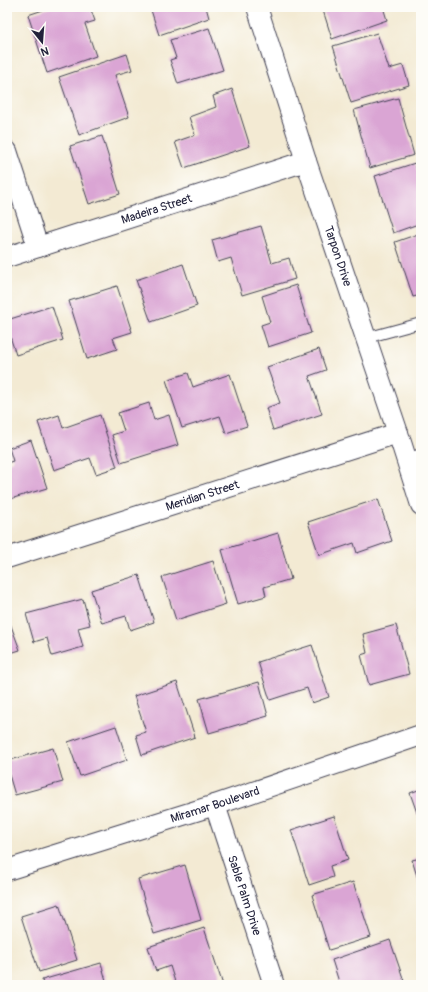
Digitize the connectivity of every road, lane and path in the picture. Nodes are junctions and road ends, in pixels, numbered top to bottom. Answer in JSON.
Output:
{"nodes":[{"id":1,"x":257,"y":7,"type":"edge"},
{"id":2,"x":7,"y":151,"type":"edge"},
{"id":3,"x":306,"y":161,"type":"junction"},
{"id":4,"x":38,"y":247,"type":"junction"},
{"id":5,"x":7,"y":257,"type":"edge"},
{"id":6,"x":421,"y":323,"type":"edge"},
{"id":7,"x":366,"y":338,"type":"junction"},
{"id":8,"x":398,"y":432,"type":"junction"},
{"id":9,"x":414,"y":457,"type":"edge"},
{"id":10,"x":421,"y":505,"type":"edge"},
{"id":11,"x":7,"y":558,"type":"edge"},
{"id":12,"x":421,"y":735,"type":"edge"},
{"id":13,"x":215,"y":805,"type":"junction"},
{"id":14,"x":7,"y":870,"type":"edge"},
{"id":15,"x":274,"y":985,"type":"edge"}],
"edges":[{"from":1,"to":3,"type":"street","name":"Tarpon Drive"},
{"from":2,"to":4,"type":"street"},
{"from":3,"to":4,"type":"street","name":"Madeira Street"},
{"from":3,"to":7,"type":"street","name":"Tarpon Drive"},
{"from":4,"to":5,"type":"street","name":"Madeira Street"},
{"from":6,"to":7,"type":"lane"},
{"from":7,"to":8,"type":"street","name":"Tarpon Drive"},
{"from":8,"to":9,"type":"street","name":"Tarpon Drive"},
{"from":8,"to":11,"type":"street","name":"Meridian Street"},
{"from":9,"to":10,"type":"street","name":"Tarpon Drive"},
{"from":12,"to":13,"type":"street","name":"Miramar Boulevard"},
{"from":13,"to":14,"type":"street","name":"Miramar Boulevard"},
{"from":13,"to":15,"type":"street","name":"Sable Palm Drive"}]}
